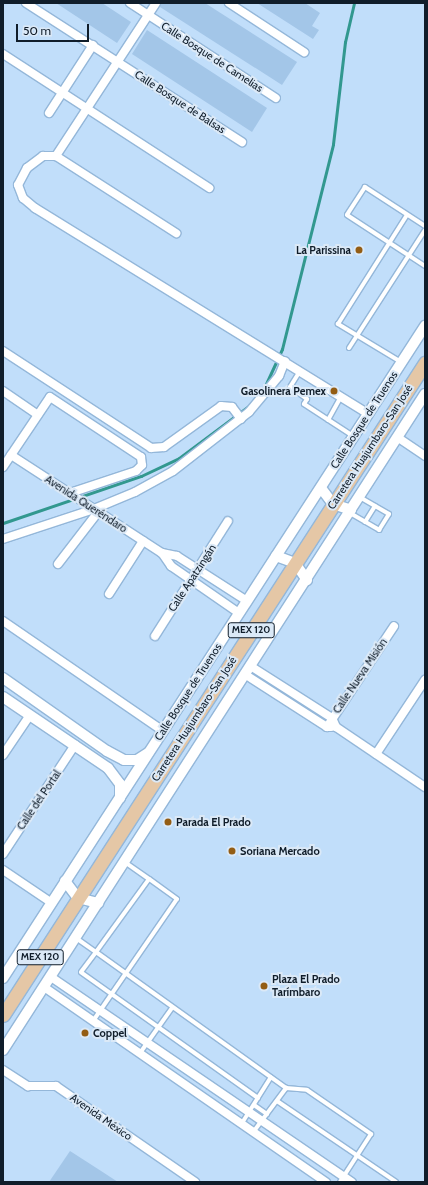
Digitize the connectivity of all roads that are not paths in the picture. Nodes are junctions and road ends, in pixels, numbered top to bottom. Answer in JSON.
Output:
{"nodes":[{"id":1,"x":26,"y":3,"type":"edge"},
{"id":2,"x":130,"y":3,"type":"edge"},
{"id":3,"x":156,"y":3,"type":"edge"},
{"id":4,"x":229,"y":3,"type":"edge"},
{"id":5,"x":148,"y":15,"type":"junction"},
{"id":6,"x":93,"y":45,"type":"junction"},
{"id":7,"x":304,"y":52,"type":"dead end"},
{"id":8,"x":3,"y":54,"type":"edge"},
{"id":9,"x":118,"y":62,"type":"junction"},
{"id":10,"x":62,"y":92,"type":"junction"},
{"id":11,"x":276,"y":98,"type":"dead end"},
{"id":12,"x":87,"y":109,"type":"junction"},
{"id":13,"x":49,"y":113,"type":"dead end"},
{"id":14,"x":242,"y":142,"type":"dead end"},
{"id":15,"x":56,"y":156,"type":"junction"},
{"id":16,"x":209,"y":188,"type":"dead end"},
{"id":17,"x":407,"y":215,"type":"junction"},
{"id":18,"x":425,"y":226,"type":"edge"},
{"id":19,"x":425,"y":230,"type":"edge"},
{"id":20,"x":176,"y":233,"type":"dead end"},
{"id":21,"x":388,"y":243,"type":"junction"},
{"id":22,"x":408,"y":256,"type":"junction"},
{"id":23,"x":425,"y":266,"type":"edge"},
{"id":24,"x":425,"y":326,"type":"edge"},
{"id":25,"x":357,"y":335,"type":"junction"},
{"id":26,"x":348,"y":348,"type":"dead end"},
{"id":27,"x":3,"y":351,"type":"edge"},
{"id":28,"x":282,"y":359,"type":"junction"},
{"id":29,"x":401,"y":362,"type":"junction"},
{"id":30,"x":425,"y":363,"type":"edge"},
{"id":31,"x":300,"y":371,"type":"junction"},
{"id":32,"x":3,"y":391,"type":"edge"},
{"id":33,"x":425,"y":394,"type":"edge"},
{"id":34,"x":341,"y":397,"type":"junction"},
{"id":35,"x":38,"y":414,"type":"junction"},
{"id":36,"x":368,"y":414,"type":"junction"},
{"id":37,"x":240,"y":418,"type":"junction"},
{"id":38,"x":328,"y":420,"type":"junction"},
{"id":39,"x":354,"y":436,"type":"junction"},
{"id":40,"x":397,"y":437,"type":"junction"},
{"id":41,"x":11,"y":455,"type":"junction"},
{"id":42,"x":425,"y":456,"type":"edge"},
{"id":43,"x":3,"y":467,"type":"edge"},
{"id":44,"x":321,"y":488,"type":"junction"},
{"id":45,"x":73,"y":495,"type":"junction"},
{"id":46,"x":360,"y":497,"type":"junction"},
{"id":47,"x":333,"y":504,"type":"junction"},
{"id":48,"x":375,"y":506,"type":"junction"},
{"id":49,"x":94,"y":509,"type":"junction"},
{"id":50,"x":351,"y":512,"type":"junction"},
{"id":51,"x":228,"y":521,"type":"dead end"},
{"id":52,"x":365,"y":522,"type":"junction"},
{"id":53,"x":3,"y":539,"type":"edge"},
{"id":54,"x":143,"y":541,"type":"junction"},
{"id":55,"x":162,"y":553,"type":"junction"},
{"id":56,"x":276,"y":556,"type":"junction"},
{"id":57,"x":295,"y":563,"type":"junction"},
{"id":58,"x":58,"y":564,"type":"dead end"},
{"id":59,"x":198,"y":569,"type":"junction"},
{"id":60,"x":190,"y":580,"type":"junction"},
{"id":61,"x":307,"y":580,"type":"junction"},
{"id":62,"x":109,"y":594,"type":"dead end"},
{"id":63,"x":247,"y":601,"type":"junction"},
{"id":64,"x":239,"y":613,"type":"junction"},
{"id":65,"x":3,"y":621,"type":"edge"},
{"id":66,"x":394,"y":626,"type":"dead end"},
{"id":67,"x":155,"y":636,"type":"dead end"},
{"id":68,"x":249,"y":671,"type":"junction"},
{"id":69,"x":3,"y":678,"type":"edge"},
{"id":70,"x":425,"y":680,"type":"edge"},
{"id":71,"x":3,"y":697,"type":"edge"},
{"id":72,"x":30,"y":715,"type":"junction"},
{"id":73,"x":332,"y":718,"type":"junction"},
{"id":74,"x":327,"y":727,"type":"junction"},
{"id":75,"x":336,"y":727,"type":"junction"},
{"id":76,"x":163,"y":731,"type":"junction"},
{"id":77,"x":75,"y":745,"type":"junction"},
{"id":78,"x":107,"y":751,"type":"junction"},
{"id":79,"x":149,"y":752,"type":"junction"},
{"id":80,"x":376,"y":754,"type":"junction"},
{"id":81,"x":3,"y":755,"type":"edge"},
{"id":82,"x":99,"y":762,"type":"junction"},
{"id":83,"x":424,"y":785,"type":"edge"},
{"id":84,"x":120,"y":798,"type":"junction"},
{"id":85,"x":3,"y":854,"type":"edge"},
{"id":86,"x":124,"y":862,"type":"junction"},
{"id":87,"x":3,"y":870,"type":"edge"},
{"id":88,"x":149,"y":879,"type":"junction"},
{"id":89,"x":65,"y":881,"type":"junction"},
{"id":90,"x":78,"y":898,"type":"junction"},
{"id":91,"x":52,"y":903,"type":"junction"},
{"id":92,"x":98,"y":903,"type":"junction"},
{"id":93,"x":76,"y":938,"type":"junction"},
{"id":94,"x":96,"y":952,"type":"junction"},
{"id":95,"x":125,"y":974,"type":"junction"},
{"id":96,"x":50,"y":977,"type":"junction"},
{"id":97,"x":3,"y":978,"type":"edge"},
{"id":98,"x":44,"y":987,"type":"junction"},
{"id":99,"x":110,"y":994,"type":"junction"},
{"id":100,"x":172,"y":1008,"type":"junction"},
{"id":101,"x":99,"y":1010,"type":"junction"},
{"id":102,"x":3,"y":1015,"type":"edge"},
{"id":103,"x":93,"y":1021,"type":"junction"},
{"id":104,"x":159,"y":1028,"type":"junction"},
{"id":105,"x":147,"y":1044,"type":"junction"},
{"id":106,"x":3,"y":1050,"type":"edge"},
{"id":107,"x":140,"y":1053,"type":"junction"},
{"id":108,"x":3,"y":1070,"type":"edge"},
{"id":109,"x":271,"y":1077,"type":"junction"},
{"id":110,"x":286,"y":1088,"type":"junction"},
{"id":111,"x":258,"y":1098,"type":"junction"},
{"id":112,"x":277,"y":1101,"type":"junction"},
{"id":113,"x":254,"y":1105,"type":"junction"},
{"id":114,"x":249,"y":1113,"type":"junction"},
{"id":115,"x":267,"y":1114,"type":"junction"},
{"id":116,"x":262,"y":1122,"type":"junction"},
{"id":117,"x":242,"y":1123,"type":"junction"},
{"id":118,"x":254,"y":1131,"type":"junction"},
{"id":119,"x":359,"y":1156,"type":"junction"},
{"id":120,"x":342,"y":1179,"type":"edge"},
{"id":121,"x":195,"y":1182,"type":"edge"},
{"id":122,"x":326,"y":1182,"type":"edge"},
{"id":123,"x":352,"y":1182,"type":"edge"},
{"id":124,"x":396,"y":1182,"type":"edge"}],
"edges":[{"from":1,"to":6,"type":"street","name":"Calle Bosque de Balsas"},
{"from":2,"to":5,"type":"street","name":"Calle Bosque de Camelias"},
{"from":3,"to":5,"type":"street"},
{"from":4,"to":7,"type":"street"},
{"from":5,"to":9,"type":"street"},
{"from":5,"to":11,"type":"street","name":"Calle Bosque de Camelias"},
{"from":6,"to":9,"type":"street","name":"Calle Bosque de Balsas"},
{"from":6,"to":10,"type":"street"},
{"from":8,"to":10,"type":"street"},
{"from":9,"to":12,"type":"street"},
{"from":9,"to":14,"type":"street","name":"Calle Bosque de Balsas"},
{"from":10,"to":12,"type":"street"},
{"from":10,"to":13,"type":"street"},
{"from":12,"to":15,"type":"street"},
{"from":12,"to":16,"type":"street"},
{"from":15,"to":20,"type":"street"},
{"from":15,"to":28,"type":"street"},
{"from":17,"to":18,"type":"lane"},
{"from":17,"to":21,"type":"lane"},
{"from":17,"to":21,"type":"lane"},
{"from":19,"to":22,"type":"lane"},
{"from":21,"to":22,"type":"lane"},
{"from":21,"to":25,"type":"lane"},
{"from":22,"to":23,"type":"lane"},
{"from":22,"to":25,"type":"lane"},
{"from":24,"to":29,"type":"street","name":"Calle Bosque de Truenos"},
{"from":25,"to":26,"type":"lane"},
{"from":25,"to":29,"type":"lane"},
{"from":27,"to":37,"type":"street"},
{"from":28,"to":31,"type":"street"},
{"from":28,"to":37,"type":"street"},
{"from":29,"to":36,"type":"street","name":"Calle Bosque de Truenos"},
{"from":30,"to":47,"type":"main road","name":"Carretera Huajumbaro-San José","number":"MEX 120"},
{"from":31,"to":34,"type":"street"},
{"from":31,"to":38,"type":"lane"},
{"from":32,"to":35,"type":"street"},
{"from":33,"to":40,"type":"street"},
{"from":34,"to":36,"type":"street"},
{"from":34,"to":38,"type":"lane"},
{"from":35,"to":41,"type":"street"},
{"from":35,"to":45,"type":"street"},
{"from":36,"to":39,"type":"street","name":"Calle Bosque de Truenos"},
{"from":37,"to":49,"type":"street"},
{"from":38,"to":39,"type":"lane"},
{"from":39,"to":44,"type":"street","name":"Calle Bosque de Truenos"},
{"from":40,"to":42,"type":"street"},
{"from":40,"to":46,"type":"street"},
{"from":41,"to":43,"type":"street"},
{"from":41,"to":45,"type":"street","name":"Avenida Queréndaro"},
{"from":44,"to":47,"type":"street"},
{"from":44,"to":56,"type":"street","name":"Calle Bosque de Truenos"},
{"from":45,"to":49,"type":"street","name":"Avenida Queréndaro"},
{"from":46,"to":48,"type":"lane"},
{"from":46,"to":50,"type":"street"},
{"from":47,"to":50,"type":"street"},
{"from":47,"to":57,"type":"main road","name":"Carretera Huajumbaro-San José","number":"MEX 120"},
{"from":48,"to":52,"type":"lane"},
{"from":48,"to":52,"type":"lane"},
{"from":49,"to":53,"type":"street"},
{"from":49,"to":54,"type":"street","name":"Avenida Queréndaro"},
{"from":49,"to":58,"type":"street"},
{"from":50,"to":52,"type":"lane"},
{"from":50,"to":61,"type":"street"},
{"from":51,"to":59,"type":"street","name":"Calle Apatzingán"},
{"from":54,"to":55,"type":"street","name":"Avenida Queréndaro"},
{"from":54,"to":62,"type":"street"},
{"from":55,"to":59,"type":"street","name":"Avenida Queréndaro"},
{"from":55,"to":60,"type":"street","name":"Avenida Queréndaro"},
{"from":56,"to":57,"type":"street"},
{"from":56,"to":63,"type":"street","name":"Calle Bosque de Truenos"},
{"from":57,"to":61,"type":"street"},
{"from":57,"to":90,"type":"main road","name":"Carretera Huajumbaro-San José","number":"MEX 120"},
{"from":59,"to":60,"type":"street","name":"Calle Apatzingán"},
{"from":59,"to":63,"type":"street","name":"Avenida Queréndaro"},
{"from":60,"to":64,"type":"street","name":"Avenida Queréndaro"},
{"from":60,"to":67,"type":"street","name":"Calle Apatzingán"},
{"from":61,"to":68,"type":"street"},
{"from":63,"to":64,"type":"street","name":"Calle Bosque de Truenos"},
{"from":64,"to":76,"type":"street","name":"Calle Bosque de Truenos"},
{"from":65,"to":76,"type":"street"},
{"from":66,"to":73,"type":"street","name":"Calle Nueva Misión"},
{"from":68,"to":73,"type":"street"},
{"from":68,"to":74,"type":"street"},
{"from":68,"to":86,"type":"street"},
{"from":69,"to":78,"type":"street"},
{"from":70,"to":80,"type":"street"},
{"from":71,"to":72,"type":"street"},
{"from":72,"to":77,"type":"street"},
{"from":72,"to":81,"type":"street"},
{"from":73,"to":74,"type":"street","name":"Calle Nueva Misión"},
{"from":73,"to":75,"type":"street"},
{"from":74,"to":75,"type":"street"},
{"from":75,"to":80,"type":"street"},
{"from":76,"to":79,"type":"street","name":"Calle Bosque de Truenos"},
{"from":77,"to":82,"type":"street"},
{"from":77,"to":85,"type":"street","name":"Calle del Portal"},
{"from":78,"to":79,"type":"street"},
{"from":78,"to":82,"type":"street"},
{"from":79,"to":84,"type":"street","name":"Calle Bosque de Truenos"},
{"from":80,"to":83,"type":"street"},
{"from":82,"to":84,"type":"street"},
{"from":84,"to":89,"type":"street","name":"Calle Bosque de Truenos"},
{"from":86,"to":88,"type":"lane"},
{"from":86,"to":92,"type":"street"},
{"from":87,"to":91,"type":"street"},
{"from":88,"to":94,"type":"lane"},
{"from":88,"to":95,"type":"lane"},
{"from":89,"to":90,"type":"street"},
{"from":89,"to":91,"type":"street","name":"Calle Bosque de Truenos"},
{"from":90,"to":92,"type":"street"},
{"from":90,"to":102,"type":"main road","name":"Carretera Huajumbaro-San José","number":"MEX 120"},
{"from":91,"to":97,"type":"street","name":"Calle Bosque de Truenos"},
{"from":92,"to":93,"type":"street"},
{"from":93,"to":94,"type":"lane"},
{"from":93,"to":96,"type":"street"},
{"from":94,"to":95,"type":"lane"},
{"from":94,"to":99,"type":"lane"},
{"from":95,"to":99,"type":"lane"},
{"from":95,"to":100,"type":"lane"},
{"from":96,"to":98,"type":"street"},
{"from":96,"to":101,"type":"street"},
{"from":98,"to":103,"type":"street"},
{"from":98,"to":106,"type":"street"},
{"from":99,"to":101,"type":"lane"},
{"from":99,"to":104,"type":"lane"},
{"from":100,"to":104,"type":"lane"},
{"from":100,"to":109,"type":"lane"},
{"from":101,"to":103,"type":"lane"},
{"from":101,"to":105,"type":"street"},
{"from":103,"to":107,"type":"street"},
{"from":104,"to":105,"type":"lane"},
{"from":104,"to":111,"type":"lane"},
{"from":105,"to":107,"type":"lane"},
{"from":105,"to":114,"type":"street"},
{"from":107,"to":117,"type":"street"},
{"from":108,"to":121,"type":"street","name":"Avenida México"},
{"from":109,"to":110,"type":"lane"},
{"from":109,"to":111,"type":"lane"},
{"from":110,"to":112,"type":"lane"},
{"from":110,"to":119,"type":"lane"},
{"from":111,"to":113,"type":"lane"},
{"from":112,"to":115,"type":"lane"},
{"from":112,"to":119,"type":"lane"},
{"from":113,"to":114,"type":"lane"},
{"from":113,"to":115,"type":"lane"},
{"from":114,"to":116,"type":"street"},
{"from":114,"to":117,"type":"lane"},
{"from":115,"to":116,"type":"lane"},
{"from":116,"to":118,"type":"lane"},
{"from":116,"to":120,"type":"street"},
{"from":117,"to":118,"type":"street"},
{"from":118,"to":122,"type":"street"},
{"from":119,"to":120,"type":"lane"},
{"from":119,"to":124,"type":"lane"},
{"from":120,"to":123,"type":"street"}]}
